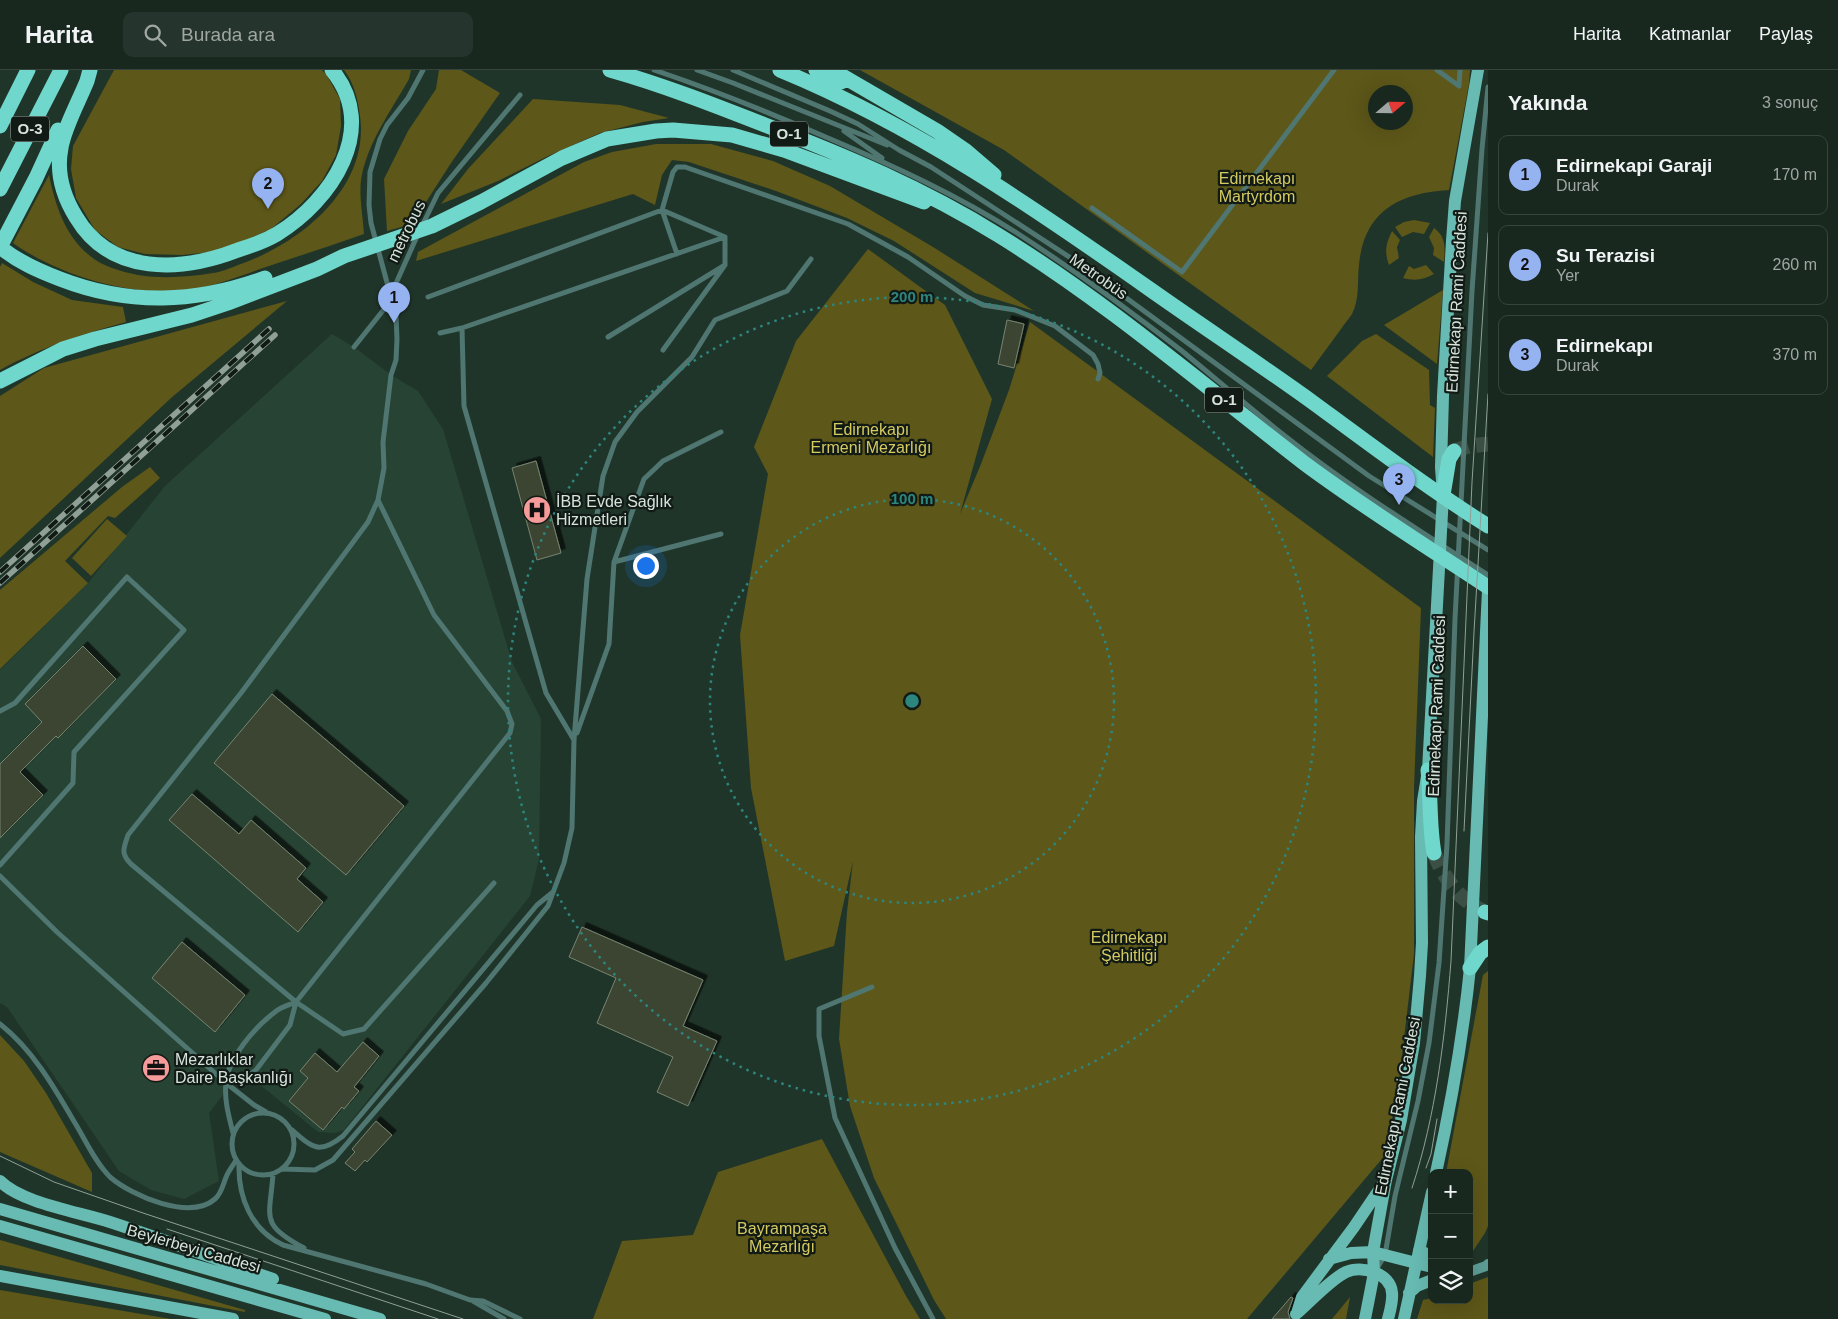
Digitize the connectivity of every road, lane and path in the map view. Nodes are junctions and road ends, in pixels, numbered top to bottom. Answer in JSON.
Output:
{"nodes":[{"id":1,"x":28,"y":70,"type":"edge"},
{"id":2,"x":61,"y":70,"type":"edge"},
{"id":3,"x":89,"y":70,"type":"edge"},
{"id":4,"x":332,"y":70,"type":"edge"},
{"id":5,"x":423,"y":70,"type":"edge"},
{"id":6,"x":610,"y":70,"type":"edge"},
{"id":7,"x":654,"y":70,"type":"edge"},
{"id":8,"x":697,"y":70,"type":"edge"},
{"id":9,"x":733,"y":70,"type":"edge"},
{"id":10,"x":780,"y":70,"type":"edge"},
{"id":11,"x":816,"y":70,"type":"edge"},
{"id":12,"x":832,"y":70,"type":"edge"},
{"id":13,"x":1334,"y":70,"type":"edge"},
{"id":14,"x":1437,"y":70,"type":"edge"},
{"id":15,"x":1460,"y":70,"type":"edge"},
{"id":16,"x":1478,"y":70,"type":"edge"},
{"id":17,"x":1488,"y":87,"type":"edge"},
{"id":18,"x":520,"y":95,"type":"dead end"},
{"id":19,"x":892,"y":105,"type":"junction"},
{"id":20,"x":0,"y":126,"type":"edge"},
{"id":21,"x":838,"y":126,"type":"junction"},
{"id":22,"x":899,"y":150,"type":"junction"},
{"id":23,"x":897,"y":167,"type":"junction"},
{"id":24,"x":0,"y":189,"type":"edge"},
{"id":25,"x":1010,"y":193,"type":"junction"},
{"id":26,"x":1092,"y":208,"type":"dead end"},
{"id":27,"x":662,"y":210,"type":"junction"},
{"id":28,"x":962,"y":213,"type":"junction"},
{"id":29,"x":725,"y":237,"type":"junction"},
{"id":30,"x":0,"y":247,"type":"edge"},
{"id":31,"x":676,"y":254,"type":"junction"},
{"id":32,"x":344,"y":256,"type":"junction"},
{"id":33,"x":811,"y":259,"type":"dead end"},
{"id":34,"x":724,"y":265,"type":"junction"},
{"id":35,"x":390,"y":295,"type":"junction"},
{"id":36,"x":428,"y":297,"type":"dead end"},
{"id":37,"x":462,"y":328,"type":"junction"},
{"id":38,"x":440,"y":333,"type":"dead end"},
{"id":39,"x":608,"y":338,"type":"dead end"},
{"id":40,"x":354,"y":347,"type":"dead end"},
{"id":41,"x":663,"y":350,"type":"dead end"},
{"id":42,"x":1098,"y":379,"type":"dead end"},
{"id":43,"x":0,"y":381,"type":"edge"},
{"id":44,"x":721,"y":432,"type":"dead end"},
{"id":45,"x":1454,"y":451,"type":"dead end"},
{"id":46,"x":1443,"y":495,"type":"junction"},
{"id":47,"x":378,"y":500,"type":"junction"},
{"id":48,"x":1488,"y":526,"type":"edge"},
{"id":49,"x":721,"y":534,"type":"dead end"},
{"id":50,"x":1488,"y":550,"type":"edge"},
{"id":51,"x":614,"y":562,"type":"junction"},
{"id":52,"x":1488,"y":575,"type":"edge"},
{"id":53,"x":1488,"y":588,"type":"edge"},
{"id":54,"x":0,"y":711,"type":"edge"},
{"id":55,"x":574,"y":740,"type":"junction"},
{"id":56,"x":1428,"y":770,"type":"junction"},
{"id":57,"x":1434,"y":853,"type":"tunnel mouth"},
{"id":58,"x":0,"y":865,"type":"edge"},
{"id":59,"x":0,"y":876,"type":"edge"},
{"id":60,"x":494,"y":883,"type":"dead end"},
{"id":61,"x":554,"y":891,"type":"junction"},
{"id":62,"x":1488,"y":947,"type":"edge"},
{"id":63,"x":1470,"y":968,"type":"junction"},
{"id":64,"x":872,"y":987,"type":"dead end"},
{"id":65,"x":296,"y":1002,"type":"junction"},
{"id":66,"x":0,"y":1024,"type":"edge"},
{"id":67,"x":226,"y":1083,"type":"junction"},
{"id":68,"x":266,"y":1112,"type":"junction"},
{"id":69,"x":292,"y":1130,"type":"junction"},
{"id":70,"x":233,"y":1133,"type":"junction"},
{"id":71,"x":238,"y":1162,"type":"junction"},
{"id":72,"x":282,"y":1169,"type":"junction"},
{"id":73,"x":1437,"y":1169,"type":"edge"},
{"id":74,"x":273,"y":1174,"type":"junction"},
{"id":75,"x":1386,"y":1180,"type":"junction"},
{"id":76,"x":0,"y":1181,"type":"edge"},
{"id":77,"x":0,"y":1209,"type":"edge"},
{"id":78,"x":1428,"y":1210,"type":"edge"},
{"id":79,"x":0,"y":1226,"type":"edge"},
{"id":80,"x":308,"y":1251,"type":"junction"},
{"id":81,"x":1379,"y":1253,"type":"junction"},
{"id":82,"x":1418,"y":1256,"type":"junction"},
{"id":83,"x":1428,"y":1257,"type":"edge"},
{"id":84,"x":1330,"y":1259,"type":"junction"},
{"id":85,"x":1428,"y":1263,"type":"edge"},
{"id":86,"x":1488,"y":1264,"type":"edge"},
{"id":87,"x":1473,"y":1270,"type":"edge"},
{"id":88,"x":1374,"y":1273,"type":"junction"},
{"id":89,"x":0,"y":1276,"type":"edge"},
{"id":90,"x":1428,"y":1282,"type":"edge"},
{"id":91,"x":1409,"y":1293,"type":"junction"},
{"id":92,"x":316,"y":1300,"type":"junction"},
{"id":93,"x":470,"y":1300,"type":"junction"},
{"id":94,"x":1294,"y":1316,"type":"edge"},
{"id":95,"x":233,"y":1319,"type":"edge"},
{"id":96,"x":325,"y":1319,"type":"edge"},
{"id":97,"x":380,"y":1319,"type":"edge"},
{"id":98,"x":504,"y":1319,"type":"edge"},
{"id":99,"x":520,"y":1319,"type":"edge"},
{"id":100,"x":933,"y":1319,"type":"edge"},
{"id":101,"x":1365,"y":1319,"type":"edge"},
{"id":102,"x":1388,"y":1319,"type":"edge"},
{"id":103,"x":1404,"y":1319,"type":"edge"}],
"edges":[{"from":1,"to":20,"type":"highway","number":"O-3"},
{"from":2,"to":24,"type":"highway","number":"O-3"},
{"from":3,"to":4,"type":"highway"},
{"from":3,"to":30,"type":"highway"},
{"from":5,"to":35,"type":"lane"},
{"from":6,"to":28,"type":"highway","number":"O-1"},
{"from":7,"to":23,"type":"lane","name":"Metrobüs"},
{"from":8,"to":21,"type":"lane"},
{"from":9,"to":22,"type":"lane","name":"Metrobüs"},
{"from":10,"to":25,"type":"highway"},
{"from":11,"to":19,"type":"highway"},
{"from":12,"to":19,"type":"highway"},
{"from":13,"to":26,"type":"lane"},
{"from":14,"to":15,"type":"lane"},
{"from":16,"to":46,"type":"main road"},
{"from":17,"to":81,"type":"lane","name":"Edirnekapı Rami Caddesi"},
{"from":18,"to":35,"type":"lane","name":"metrobus"},
{"from":19,"to":25,"type":"highway"},
{"from":21,"to":22,"type":"lane"},
{"from":21,"to":23,"type":"lane"},
{"from":22,"to":50,"type":"lane","name":"Metrobüs"},
{"from":23,"to":52,"type":"lane","name":"Metrobüs"},
{"from":25,"to":48,"type":"highway"},
{"from":27,"to":29,"type":"lane"},
{"from":27,"to":31,"type":"lane"},
{"from":27,"to":36,"type":"lane"},
{"from":27,"to":42,"type":"lane"},
{"from":28,"to":32,"type":"highway"},
{"from":28,"to":53,"type":"highway","number":"O-1"},
{"from":29,"to":31,"type":"lane"},
{"from":29,"to":34,"type":"lane"},
{"from":30,"to":32,"type":"highway"},
{"from":31,"to":37,"type":"lane"},
{"from":32,"to":43,"type":"highway"},
{"from":33,"to":55,"type":"lane"},
{"from":34,"to":39,"type":"lane"},
{"from":34,"to":41,"type":"lane"},
{"from":35,"to":40,"type":"lane","name":"metrobus"},
{"from":35,"to":47,"type":"lane"},
{"from":37,"to":38,"type":"lane"},
{"from":37,"to":55,"type":"lane"},
{"from":44,"to":51,"type":"lane"},
{"from":45,"to":46,"type":"highway"},
{"from":46,"to":56,"type":"main road"},
{"from":47,"to":65,"type":"lane"},
{"from":47,"to":65,"type":"lane"},
{"from":49,"to":51,"type":"lane"},
{"from":51,"to":55,"type":"lane"},
{"from":53,"to":63,"type":"main road"},
{"from":54,"to":58,"type":"lane"},
{"from":55,"to":61,"type":"lane"},
{"from":56,"to":57,"type":"highway"},
{"from":56,"to":75,"type":"main road"},
{"from":59,"to":67,"type":"lane"},
{"from":60,"to":65,"type":"lane"},
{"from":61,"to":69,"type":"lane"},
{"from":61,"to":72,"type":"lane"},
{"from":62,"to":63,"type":"highway"},
{"from":63,"to":73,"type":"main road"},
{"from":64,"to":100,"type":"lane"},
{"from":65,"to":67,"type":"lane"},
{"from":65,"to":67,"type":"lane"},
{"from":66,"to":71,"type":"lane"},
{"from":67,"to":68,"type":"lane"},
{"from":67,"to":70,"type":"lane"},
{"from":68,"to":69,"type":"lane"},
{"from":68,"to":70,"type":"lane"},
{"from":69,"to":72,"type":"lane"},
{"from":70,"to":71,"type":"lane"},
{"from":71,"to":74,"type":"lane"},
{"from":71,"to":80,"type":"lane"},
{"from":72,"to":74,"type":"lane"},
{"from":74,"to":80,"type":"lane"},
{"from":75,"to":81,"type":"main road"},
{"from":75,"to":84,"type":"main road"},
{"from":76,"to":92,"type":"main road"},
{"from":77,"to":92,"type":"main road","name":"Beylerbeyi Caddesi"},
{"from":78,"to":82,"type":"main road"},
{"from":79,"to":96,"type":"main road","name":"Beylerbeyi Caddesi"},
{"from":80,"to":93,"type":"lane"},
{"from":81,"to":82,"type":"main road"},
{"from":81,"to":84,"type":"main road"},
{"from":81,"to":88,"type":"main road"},
{"from":82,"to":83,"type":"main road"},
{"from":82,"to":85,"type":"main road"},
{"from":82,"to":91,"type":"main road"},
{"from":84,"to":94,"type":"main road"},
{"from":86,"to":87,"type":"street"},
{"from":88,"to":94,"type":"main road"},
{"from":88,"to":101,"type":"main road"},
{"from":88,"to":102,"type":"main road"},
{"from":89,"to":95,"type":"main road"},
{"from":90,"to":91,"type":"main road"},
{"from":91,"to":103,"type":"main road"},
{"from":92,"to":97,"type":"main road","name":"Beylerbeyi Caddesi"},
{"from":93,"to":98,"type":"lane"},
{"from":93,"to":99,"type":"lane"}]}
